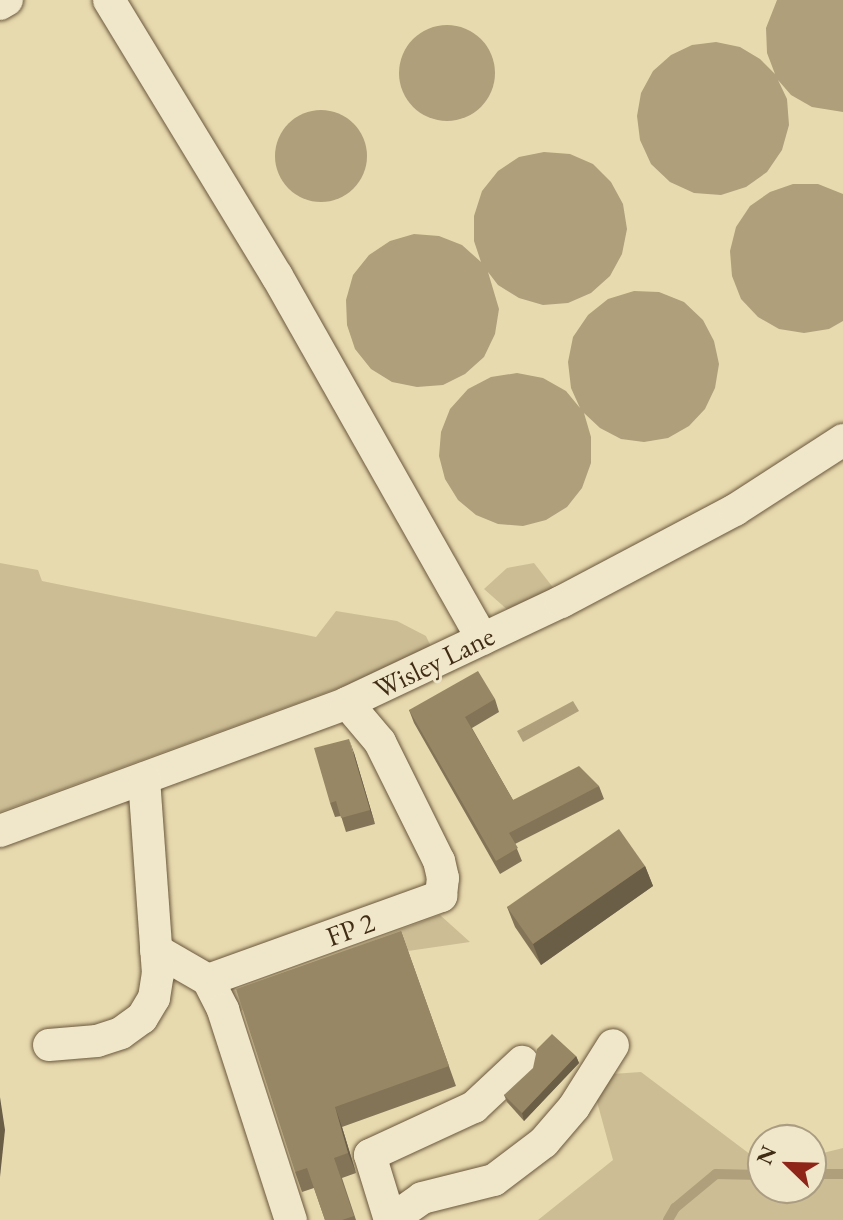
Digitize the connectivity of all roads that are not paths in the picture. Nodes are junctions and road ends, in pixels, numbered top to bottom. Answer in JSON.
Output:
{"nodes":[{"id":1,"x":7,"y":0,"type":"edge"},
{"id":2,"x":109,"y":0,"type":"edge"},
{"id":3,"x":0,"y":4,"type":"edge"},
{"id":4,"x":843,"y":440,"type":"edge"},
{"id":5,"x":482,"y":639,"type":"junction"},
{"id":6,"x":347,"y":703,"type":"junction"},
{"id":7,"x":144,"y":778,"type":"junction"},
{"id":8,"x":0,"y":831,"type":"edge"},
{"id":9,"x":156,"y":950,"type":"junction"},
{"id":10,"x":208,"y":980,"type":"junction"},
{"id":11,"x":49,"y":1045,"type":"dead end"},
{"id":12,"x":613,"y":1045,"type":"dead end"},
{"id":13,"x":522,"y":1062,"type":"dead end"},
{"id":14,"x":291,"y":1220,"type":"edge"},
{"id":15,"x":390,"y":1220,"type":"edge"}],
"edges":[{"from":1,"to":3,"type":"street"},
{"from":2,"to":5,"type":"street"},
{"from":4,"to":5,"type":"street","name":"Wisley Lane"},
{"from":5,"to":6,"type":"street","name":"Wisley Lane"},
{"from":6,"to":7,"type":"street","name":"Wisley Lane"},
{"from":6,"to":10,"type":"street","name":"FP 2"},
{"from":7,"to":8,"type":"street","name":"Wisley Lane"},
{"from":7,"to":9,"type":"street"},
{"from":9,"to":10,"type":"street"},
{"from":9,"to":11,"type":"street"},
{"from":10,"to":14,"type":"street"},
{"from":12,"to":15,"type":"street"},
{"from":13,"to":15,"type":"street"}]}
